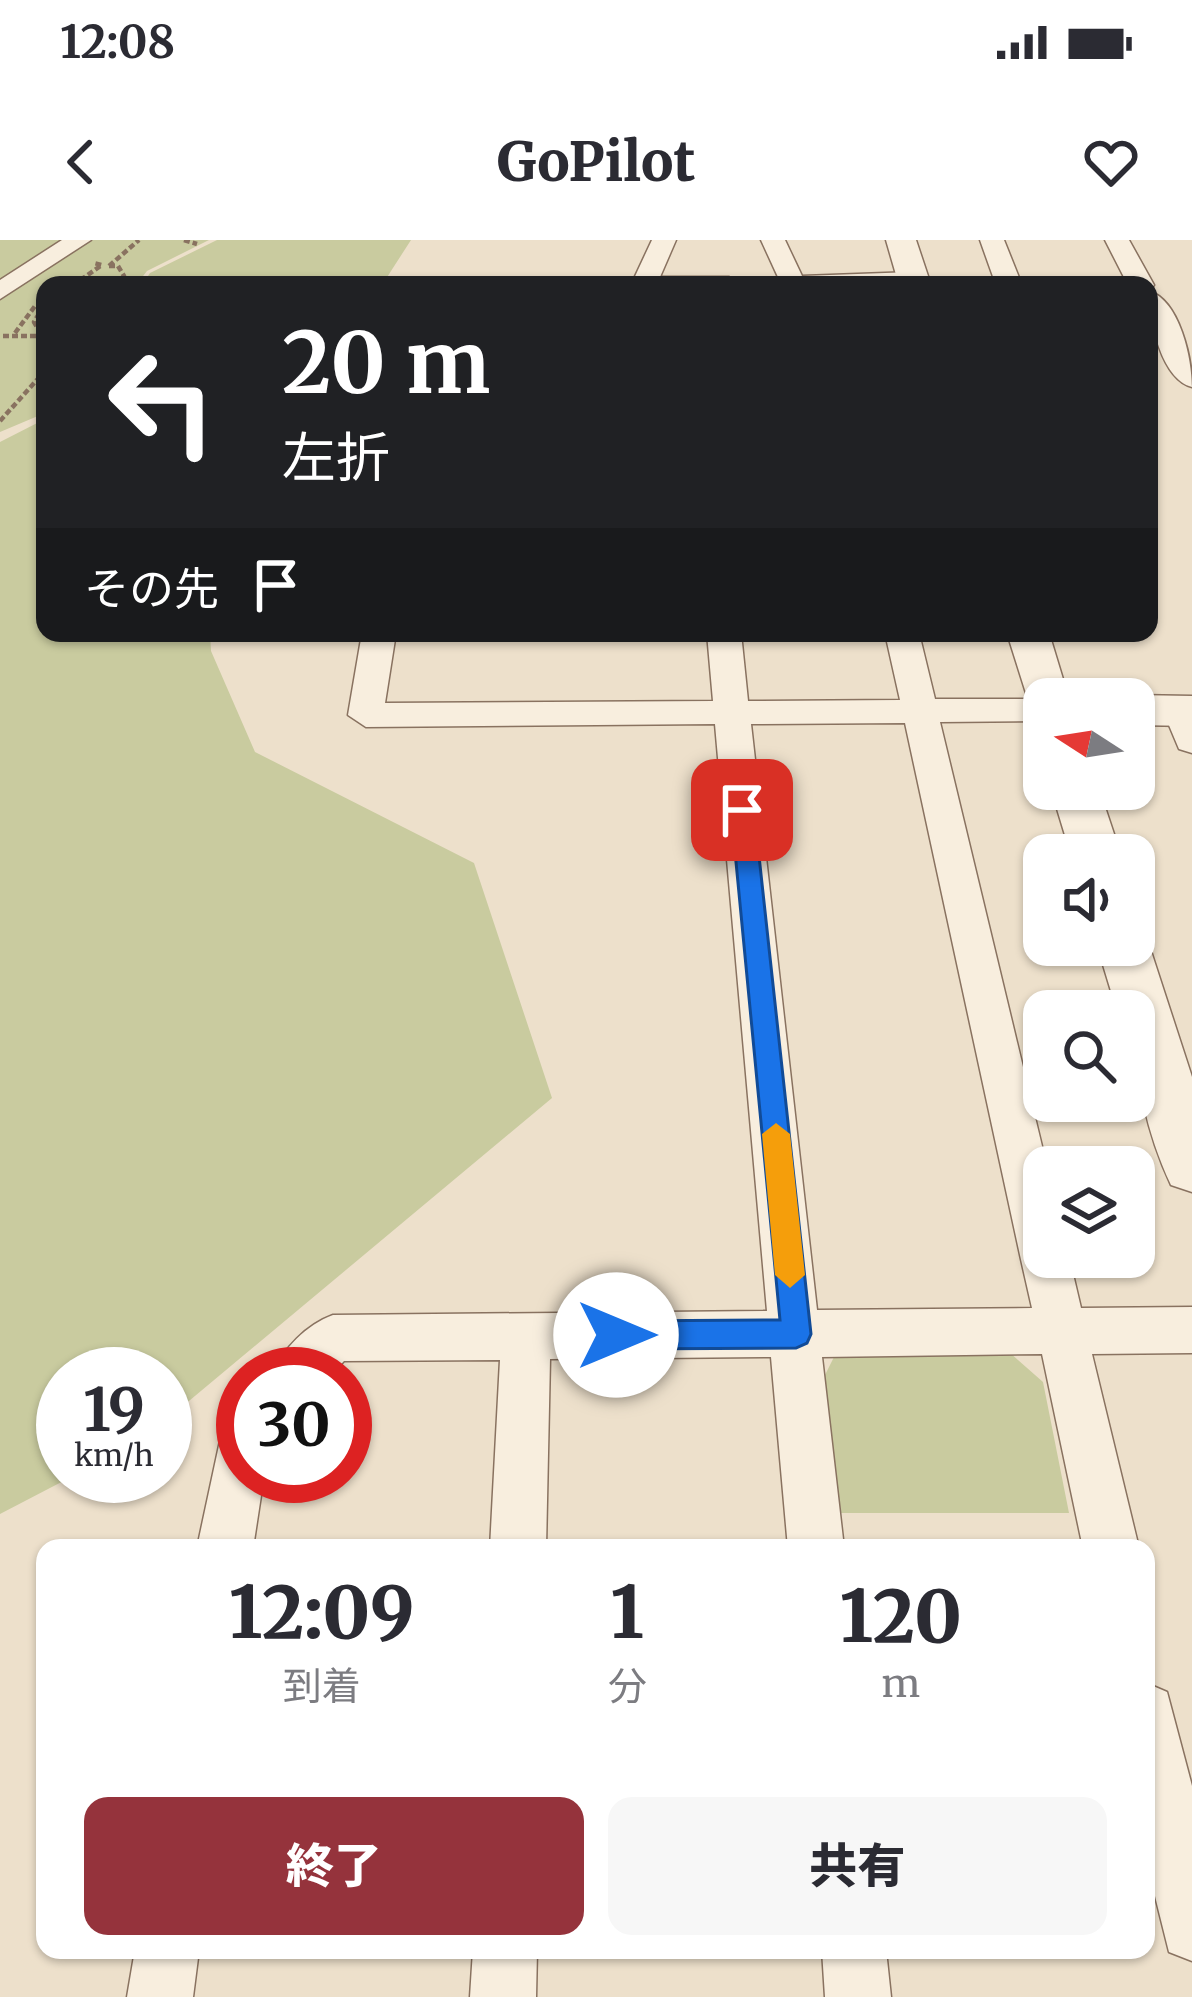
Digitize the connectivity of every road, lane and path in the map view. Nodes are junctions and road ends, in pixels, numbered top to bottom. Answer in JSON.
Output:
{"nodes":[{"id":1,"x":79,"y":240,"type":"edge"},
{"id":2,"x":139,"y":240,"type":"edge"},
{"id":3,"x":184,"y":240,"type":"edge"},
{"id":4,"x":664,"y":240,"type":"edge"},
{"id":5,"x":773,"y":240,"type":"edge"},
{"id":6,"x":901,"y":240,"type":"edge"},
{"id":7,"x":992,"y":240,"type":"edge"},
{"id":8,"x":1118,"y":240,"type":"edge"},
{"id":9,"x":197,"y":244,"type":"dead end"},
{"id":10,"x":124,"y":276,"type":"edge"},
{"id":11,"x":649,"y":276,"type":"edge"},
{"id":12,"x":778,"y":276,"type":"edge"},
{"id":13,"x":912,"y":276,"type":"edge"},
{"id":14,"x":1006,"y":276,"type":"edge"},
{"id":15,"x":1137,"y":276,"type":"edge"},
{"id":16,"x":0,"y":291,"type":"edge"},
{"id":17,"x":36,"y":310,"type":"edge"},
{"id":18,"x":1158,"y":316,"type":"edge"},
{"id":19,"x":15,"y":333,"type":"junction"},
{"id":20,"x":36,"y":334,"type":"edge"},
{"id":21,"x":1,"y":335,"type":"edge"},
{"id":22,"x":1185,"y":367,"type":"edge"},
{"id":23,"x":36,"y":381,"type":"edge"},
{"id":24,"x":0,"y":421,"type":"edge"},
{"id":25,"x":378,"y":642,"type":"edge"},
{"id":26,"x":725,"y":642,"type":"edge"},
{"id":27,"x":904,"y":642,"type":"edge"},
{"id":28,"x":1031,"y":642,"type":"edge"},
{"id":29,"x":1042,"y":678,"type":"edge"},
{"id":30,"x":920,"y":710,"type":"junction"},
{"id":31,"x":1023,"y":710,"type":"edge"},
{"id":32,"x":1155,"y":714,"type":"edge"},
{"id":33,"x":732,"y":715,"type":"junction"},
{"id":34,"x":1188,"y":721,"type":"edge"},
{"id":35,"x":1130,"y":966,"type":"edge"},
{"id":36,"x":1023,"y":1164,"type":"edge"},
{"id":37,"x":1192,"y":1167,"type":"edge"},
{"id":38,"x":1049,"y":1278,"type":"edge"},
{"id":39,"x":1192,"y":1330,"type":"edge"},
{"id":40,"x":1061,"y":1331,"type":"junction"},
{"id":41,"x":796,"y":1334,"type":"junction"},
{"id":42,"x":526,"y":1336,"type":"junction"},
{"id":43,"x":324,"y":1347,"type":"edge"},
{"id":44,"x":232,"y":1503,"type":"edge"},
{"id":45,"x":226,"y":1539,"type":"edge"},
{"id":46,"x":518,"y":1539,"type":"edge"},
{"id":47,"x":815,"y":1539,"type":"edge"},
{"id":48,"x":1109,"y":1539,"type":"edge"},
{"id":49,"x":1155,"y":1754,"type":"edge"},
{"id":50,"x":1192,"y":1928,"type":"edge"},
{"id":51,"x":166,"y":1959,"type":"edge"},
{"id":52,"x":505,"y":1959,"type":"edge"},
{"id":53,"x":855,"y":1959,"type":"edge"},
{"id":54,"x":160,"y":1997,"type":"edge"},
{"id":55,"x":503,"y":1997,"type":"edge"},
{"id":56,"x":858,"y":1997,"type":"edge"}],
"edges":[{"from":1,"to":16,"type":"street"},
{"from":2,"to":10,"type":"path"},
{"from":3,"to":9,"type":"path"},
{"from":4,"to":11,"type":"street"},
{"from":5,"to":12,"type":"street"},
{"from":6,"to":13,"type":"street"},
{"from":7,"to":14,"type":"street"},
{"from":8,"to":15,"type":"street"},
{"from":17,"to":19,"type":"path"},
{"from":18,"to":22,"type":"street"},
{"from":19,"to":20,"type":"path"},
{"from":19,"to":21,"type":"path"},
{"from":23,"to":24,"type":"path"},
{"from":25,"to":33,"type":"street"},
{"from":26,"to":33,"type":"street"},
{"from":27,"to":30,"type":"street"},
{"from":28,"to":29,"type":"street"},
{"from":30,"to":31,"type":"street"},
{"from":30,"to":33,"type":"street"},
{"from":30,"to":36,"type":"street"},
{"from":32,"to":34,"type":"street"},
{"from":33,"to":41,"type":"street"},
{"from":35,"to":37,"type":"street"},
{"from":38,"to":40,"type":"street"},
{"from":39,"to":40,"type":"street"},
{"from":40,"to":41,"type":"street"},
{"from":40,"to":48,"type":"street"},
{"from":41,"to":42,"type":"street"},
{"from":41,"to":47,"type":"street"},
{"from":42,"to":43,"type":"street"},
{"from":42,"to":46,"type":"street"},
{"from":44,"to":45,"type":"street"},
{"from":49,"to":50,"type":"street"},
{"from":51,"to":54,"type":"street"},
{"from":52,"to":55,"type":"street"},
{"from":53,"to":56,"type":"street"}]}
